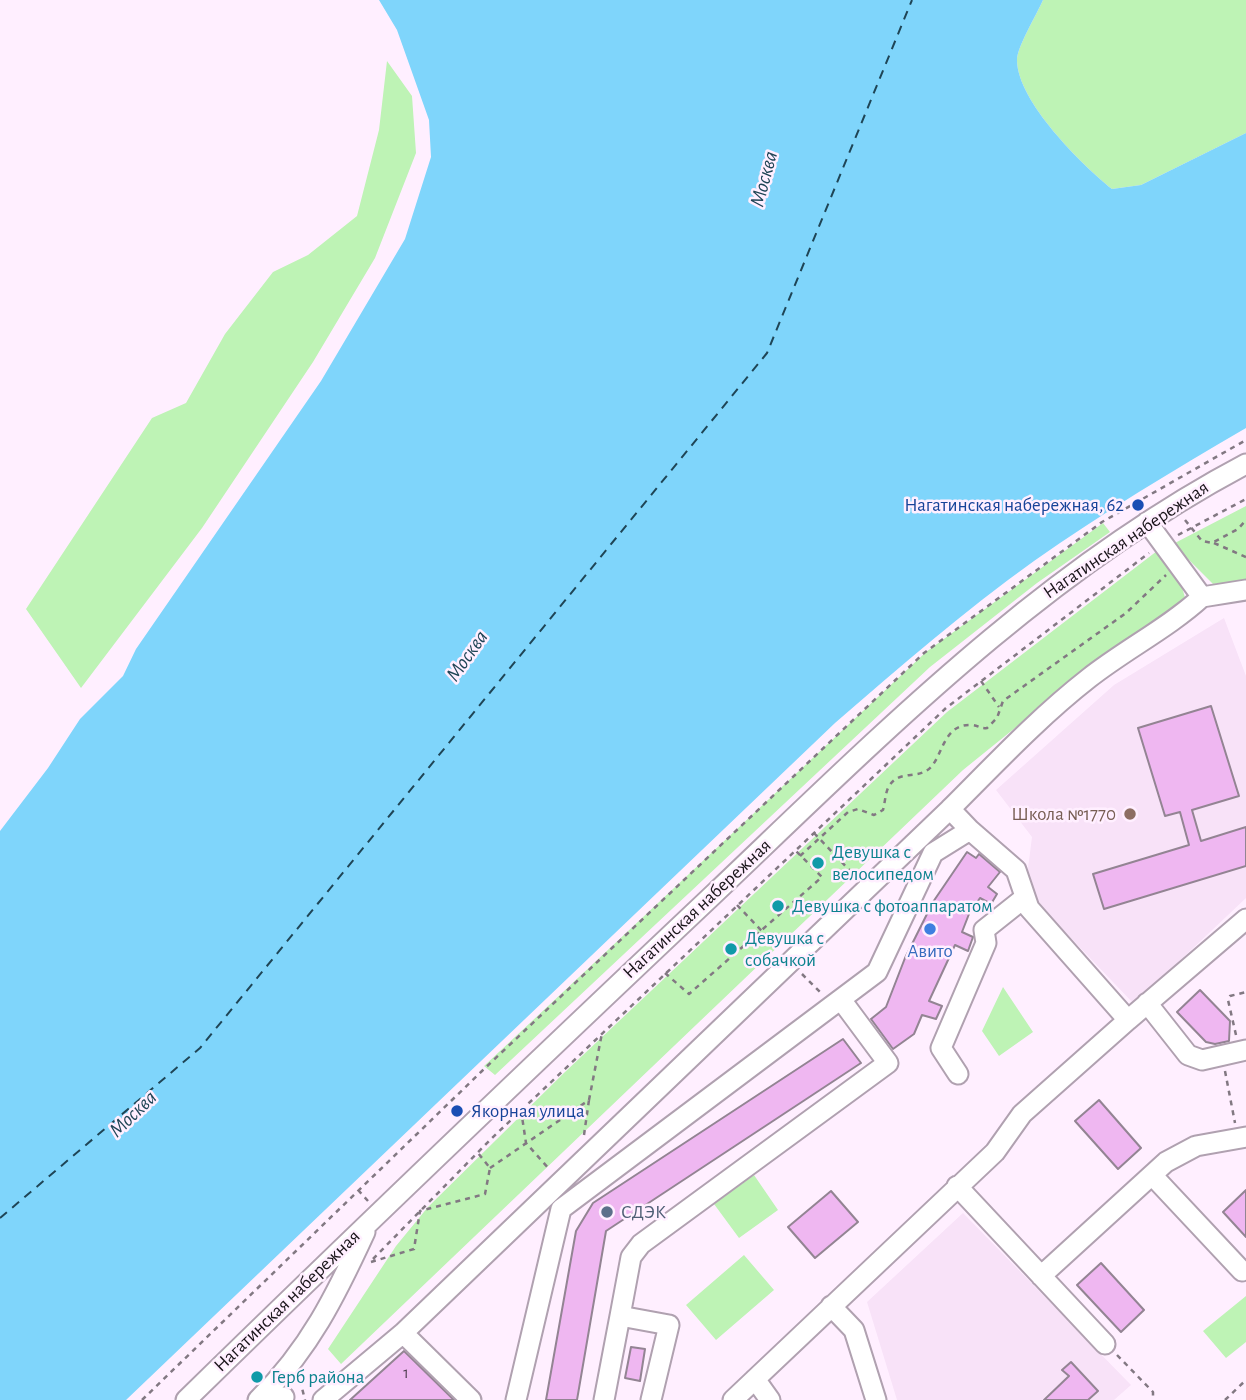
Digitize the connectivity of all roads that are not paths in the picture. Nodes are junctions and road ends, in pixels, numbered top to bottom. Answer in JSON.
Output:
{"nodes":[{"id":1,"x":1246,"y":464,"type":"edge"},
{"id":2,"x":1147,"y":522,"type":"junction"},
{"id":3,"x":1246,"y":590,"type":"edge"},
{"id":4,"x":1202,"y":597,"type":"junction"},
{"id":5,"x":950,"y":809,"type":"junction"},
{"id":6,"x":970,"y":830,"type":"junction"},
{"id":7,"x":1023,"y":899,"type":"junction"},
{"id":8,"x":1246,"y":919,"type":"edge"},
{"id":9,"x":1147,"y":1003,"type":"junction"},
{"id":10,"x":838,"y":1004,"type":"junction"},
{"id":11,"x":1128,"y":1020,"type":"junction"},
{"id":12,"x":1236,"y":1053,"type":"edge"},
{"id":13,"x":958,"y":1074,"type":"dead end"},
{"id":14,"x":1242,"y":1137,"type":"edge"},
{"id":15,"x":1152,"y":1175,"type":"junction"},
{"id":16,"x":957,"y":1186,"type":"junction"},
{"id":17,"x":369,"y":1221,"type":"junction"},
{"id":18,"x":1242,"y":1271,"type":"dead end"},
{"id":19,"x":312,"y":1276,"type":"junction"},
{"id":20,"x":1041,"y":1276,"type":"junction"},
{"id":21,"x":338,"y":1290,"type":"junction"},
{"id":22,"x":831,"y":1306,"type":"junction"},
{"id":23,"x":620,"y":1316,"type":"junction"},
{"id":24,"x":403,"y":1333,"type":"junction"},
{"id":25,"x":1105,"y":1344,"type":"road end"},
{"id":26,"x":289,"y":1370,"type":"junction"},
{"id":27,"x":755,"y":1379,"type":"junction"},
{"id":28,"x":282,"y":1399,"type":"edge"},
{"id":29,"x":186,"y":1400,"type":"edge"},
{"id":30,"x":258,"y":1400,"type":"edge"},
{"id":31,"x":323,"y":1400,"type":"edge"},
{"id":32,"x":471,"y":1400,"type":"edge"},
{"id":33,"x":516,"y":1400,"type":"edge"},
{"id":34,"x":604,"y":1400,"type":"edge"},
{"id":35,"x":651,"y":1400,"type":"edge"},
{"id":36,"x":733,"y":1400,"type":"edge"},
{"id":37,"x":770,"y":1400,"type":"edge"},
{"id":38,"x":876,"y":1400,"type":"edge"}],
"edges":[{"from":1,"to":2,"type":"street","name":"Нагатинская набережная"},
{"from":2,"to":4,"type":"street"},
{"from":2,"to":17,"type":"street","name":"Нагатинская набережная"},
{"from":3,"to":4,"type":"street"},
{"from":4,"to":5,"type":"street"},
{"from":5,"to":6,"type":"street"},
{"from":5,"to":24,"type":"street"},
{"from":6,"to":7,"type":"street"},
{"from":6,"to":10,"type":"street"},
{"from":7,"to":11,"type":"street"},
{"from":7,"to":13,"type":"street"},
{"from":8,"to":9,"type":"street"},
{"from":9,"to":11,"type":"street"},
{"from":9,"to":12,"type":"street"},
{"from":10,"to":23,"type":"street"},
{"from":10,"to":33,"type":"street"},
{"from":11,"to":16,"type":"street"},
{"from":14,"to":15,"type":"street"},
{"from":15,"to":18,"type":"street"},
{"from":15,"to":20,"type":"street"},
{"from":16,"to":20,"type":"street"},
{"from":16,"to":22,"type":"street"},
{"from":17,"to":19,"type":"street","name":"Нагатинская набережная"},
{"from":17,"to":21,"type":"street"},
{"from":19,"to":21,"type":"street"},
{"from":19,"to":29,"type":"street","name":"Нагатинская набережная"},
{"from":20,"to":25,"type":"street"},
{"from":21,"to":26,"type":"street"},
{"from":22,"to":27,"type":"street"},
{"from":22,"to":38,"type":"street"},
{"from":23,"to":34,"type":"street"},
{"from":23,"to":35,"type":"street"},
{"from":24,"to":31,"type":"street"},
{"from":24,"to":32,"type":"street"},
{"from":26,"to":28,"type":"street"},
{"from":26,"to":30,"type":"street"},
{"from":27,"to":36,"type":"street"},
{"from":27,"to":37,"type":"street"}]}
